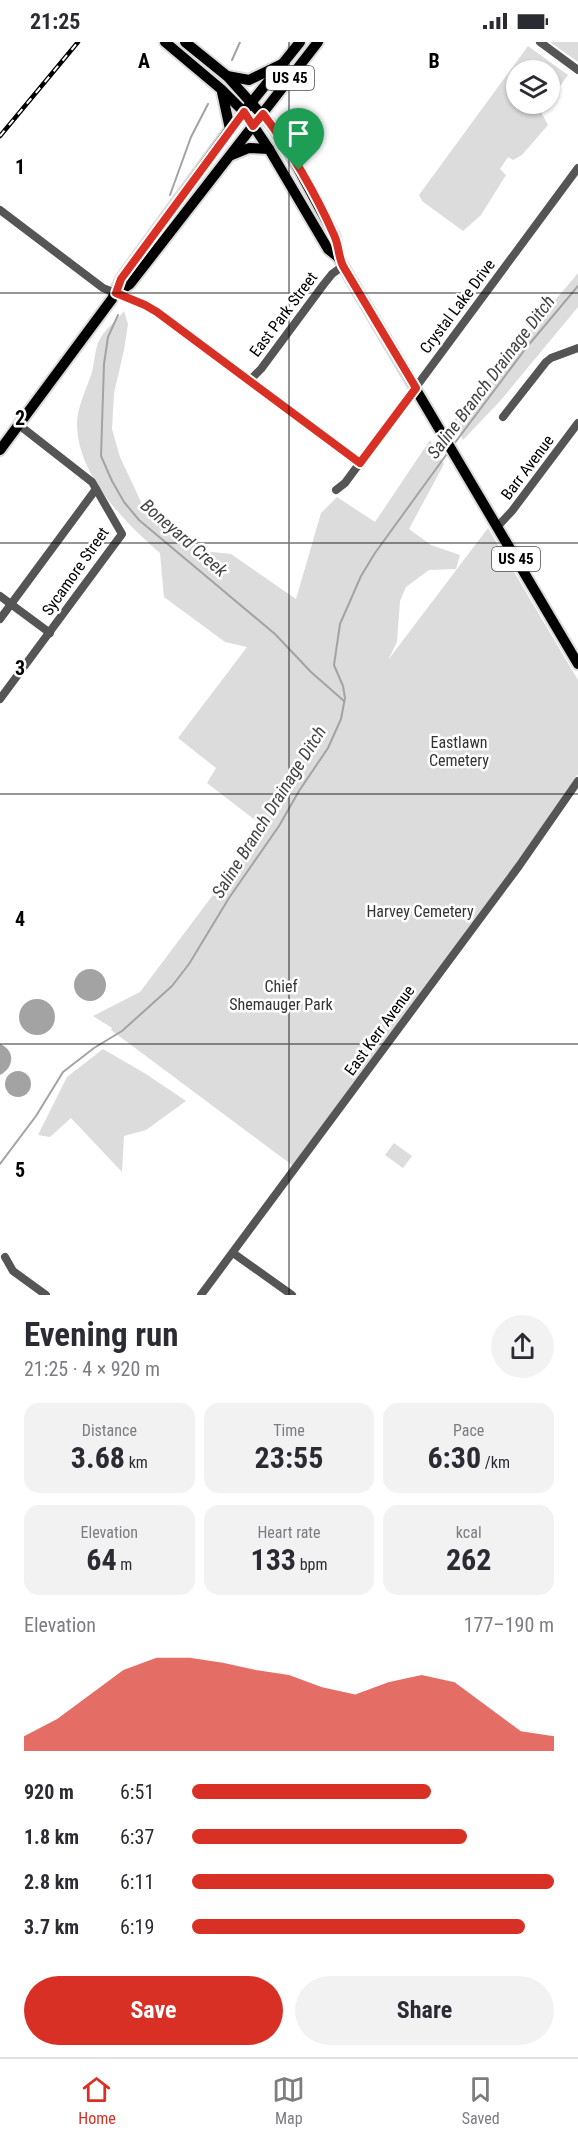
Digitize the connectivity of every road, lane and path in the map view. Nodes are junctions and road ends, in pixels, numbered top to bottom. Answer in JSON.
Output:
{"nodes":[{"id":1,"x":165,"y":42,"type":"edge"},
{"id":2,"x":185,"y":42,"type":"edge"},
{"id":3,"x":300,"y":42,"type":"edge"},
{"id":4,"x":318,"y":42,"type":"edge"},
{"id":5,"x":540,"y":42,"type":"edge"},
{"id":6,"x":285,"y":63,"type":"junction"},
{"id":7,"x":578,"y":70,"type":"edge"},
{"id":8,"x":227,"y":76,"type":"junction"},
{"id":9,"x":221,"y":89,"type":"junction"},
{"id":10,"x":252,"y":102,"type":"junction"},
{"id":11,"x":244,"y":112,"type":"junction"},
{"id":12,"x":263,"y":114,"type":"junction"},
{"id":13,"x":253,"y":126,"type":"junction"},
{"id":14,"x":230,"y":129,"type":"junction"},
{"id":15,"x":269,"y":149,"type":"junction"},
{"id":16,"x":229,"y":157,"type":"junction"},
{"id":17,"x":578,"y":168,"type":"edge"},
{"id":18,"x":0,"y":210,"type":"edge"},
{"id":19,"x":341,"y":261,"type":"junction"},
{"id":20,"x":116,"y":293,"type":"junction"},
{"id":21,"x":578,"y":348,"type":"edge"},
{"id":22,"x":249,"y":381,"type":"junction"},
{"id":23,"x":416,"y":388,"type":"junction"},
{"id":24,"x":503,"y":417,"type":"dead end"},
{"id":25,"x":578,"y":423,"type":"edge"},
{"id":26,"x":19,"y":425,"type":"junction"},
{"id":27,"x":0,"y":450,"type":"edge"},
{"id":28,"x":360,"y":463,"type":"junction"},
{"id":29,"x":96,"y":489,"type":"junction"},
{"id":30,"x":336,"y":490,"type":"dead end"},
{"id":31,"x":497,"y":526,"type":"junction"},
{"id":32,"x":0,"y":596,"type":"edge"},
{"id":33,"x":11,"y":604,"type":"junction"},
{"id":34,"x":0,"y":619,"type":"edge"},
{"id":35,"x":50,"y":633,"type":"junction"},
{"id":36,"x":578,"y":664,"type":"edge"},
{"id":37,"x":0,"y":699,"type":"edge"},
{"id":38,"x":578,"y":781,"type":"edge"},
{"id":39,"x":233,"y":1253,"type":"junction"},
{"id":40,"x":5,"y":1257,"type":"dead end"},
{"id":41,"x":46,"y":1295,"type":"edge"},
{"id":42,"x":201,"y":1295,"type":"edge"},
{"id":43,"x":292,"y":1295,"type":"edge"}],
"edges":[{"from":1,"to":9,"type":"main road"},
{"from":2,"to":8,"type":"main road"},
{"from":3,"to":6,"type":"main road","number":"US 45"},
{"from":4,"to":12,"type":"main road","number":"US 45"},
{"from":5,"to":7,"type":"street"},
{"from":6,"to":8,"type":"main road"},
{"from":6,"to":10,"type":"main road","number":"US 45"},
{"from":8,"to":10,"type":"main road"},
{"from":9,"to":11,"type":"main road"},
{"from":9,"to":14,"type":"main road"},
{"from":10,"to":11,"type":"main road","number":"US 45"},
{"from":10,"to":12,"type":"main road"},
{"from":11,"to":13,"type":"main road","number":"US 45"},
{"from":11,"to":14,"type":"main road"},
{"from":12,"to":13,"type":"main road"},
{"from":12,"to":19,"type":"main road","number":"US 45"},
{"from":13,"to":15,"type":"main road","number":"US 45"},
{"from":13,"to":16,"type":"main road"},
{"from":14,"to":20,"type":"main road"},
{"from":15,"to":16,"type":"main road"},
{"from":15,"to":19,"type":"main road","number":"US 45"},
{"from":16,"to":20,"type":"main road"},
{"from":17,"to":23,"type":"street","name":"Crystal Lake Drive"},
{"from":18,"to":20,"type":"street"},
{"from":19,"to":22,"type":"street","name":"East Park Street"},
{"from":19,"to":23,"type":"main road","number":"US 45"},
{"from":20,"to":22,"type":"street"},
{"from":20,"to":26,"type":"main road"},
{"from":21,"to":24,"type":"street"},
{"from":22,"to":28,"type":"street"},
{"from":23,"to":28,"type":"street","name":"Crystal Lake Drive"},
{"from":23,"to":31,"type":"main road","number":"US 45"},
{"from":25,"to":31,"type":"street","name":"Barr Avenue"},
{"from":26,"to":27,"type":"main road"},
{"from":26,"to":29,"type":"street","name":"Sycamore Street"},
{"from":28,"to":30,"type":"street","name":"Crystal Lake Drive"},
{"from":29,"to":33,"type":"street"},
{"from":29,"to":35,"type":"street","name":"Sycamore Street"},
{"from":31,"to":36,"type":"main road","number":"US 45"},
{"from":32,"to":33,"type":"street"},
{"from":33,"to":34,"type":"street"},
{"from":33,"to":35,"type":"street"},
{"from":35,"to":37,"type":"street"},
{"from":38,"to":39,"type":"street","name":"East Kerr Avenue"},
{"from":39,"to":42,"type":"street","name":"East Kerr Avenue"},
{"from":39,"to":43,"type":"street"},
{"from":40,"to":41,"type":"street"}]}
